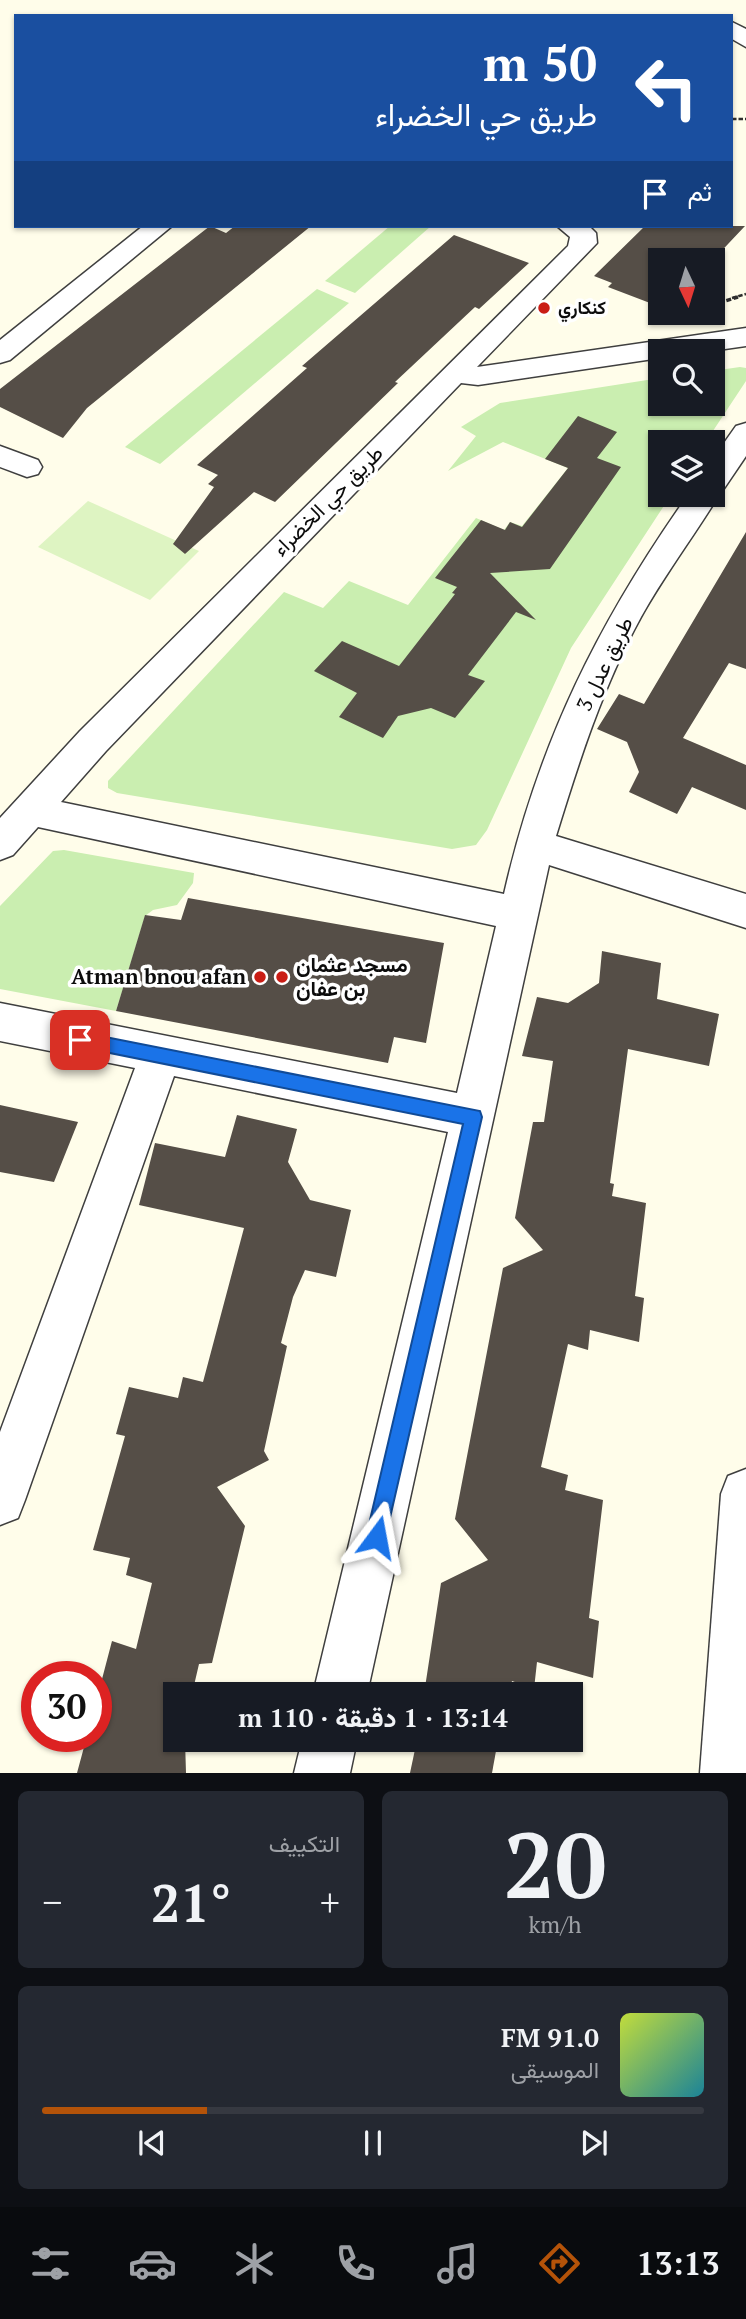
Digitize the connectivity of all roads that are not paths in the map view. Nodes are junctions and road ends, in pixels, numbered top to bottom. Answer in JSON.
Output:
{"nodes":[{"id":1,"x":157,"y":228,"type":"edge"},
{"id":2,"x":574,"y":228,"type":"edge"},
{"id":3,"x":746,"y":337,"type":"edge"},
{"id":4,"x":0,"y":354,"type":"edge"},
{"id":5,"x":454,"y":373,"type":"junction"},
{"id":6,"x":746,"y":433,"type":"edge"},
{"id":7,"x":725,"y":463,"type":"edge"},
{"id":8,"x":696,"y":507,"type":"edge"},
{"id":9,"x":28,"y":810,"type":"junction"},
{"id":10,"x":0,"y":844,"type":"edge"},
{"id":11,"x":534,"y":845,"type":"junction"},
{"id":12,"x":746,"y":911,"type":"edge"},
{"id":13,"x":518,"y":914,"type":"junction"},
{"id":14,"x":0,"y":1023,"type":"edge"},
{"id":15,"x":160,"y":1057,"type":"junction"},
{"id":16,"x":473,"y":1117,"type":"junction"},
{"id":17,"x":746,"y":1494,"type":"edge"},
{"id":18,"x":0,"y":1500,"type":"edge"},
{"id":19,"x":344,"y":1682,"type":"edge"},
{"id":20,"x":327,"y":1752,"type":"edge"},
{"id":21,"x":322,"y":1773,"type":"edge"},
{"id":22,"x":728,"y":1773,"type":"edge"}],
"edges":[{"from":1,"to":4,"type":"street"},
{"from":2,"to":5,"type":"street","name":"طريق حي الخضراء"},
{"from":3,"to":5,"type":"street"},
{"from":5,"to":9,"type":"street","name":"طريق حي الخضراء"},
{"from":6,"to":7,"type":"street"},
{"from":8,"to":11,"type":"street","name":"طريق عدل 3"},
{"from":9,"to":10,"type":"street","name":"طريق حي الخضراء"},
{"from":9,"to":13,"type":"street"},
{"from":11,"to":12,"type":"street"},
{"from":11,"to":13,"type":"street","name":"طريق عدل 3"},
{"from":13,"to":16,"type":"street","name":"طريق عدل 3"},
{"from":14,"to":15,"type":"street"},
{"from":15,"to":16,"type":"street"},
{"from":15,"to":18,"type":"street"},
{"from":16,"to":19,"type":"street"},
{"from":17,"to":22,"type":"street"},
{"from":20,"to":21,"type":"street"}]}
